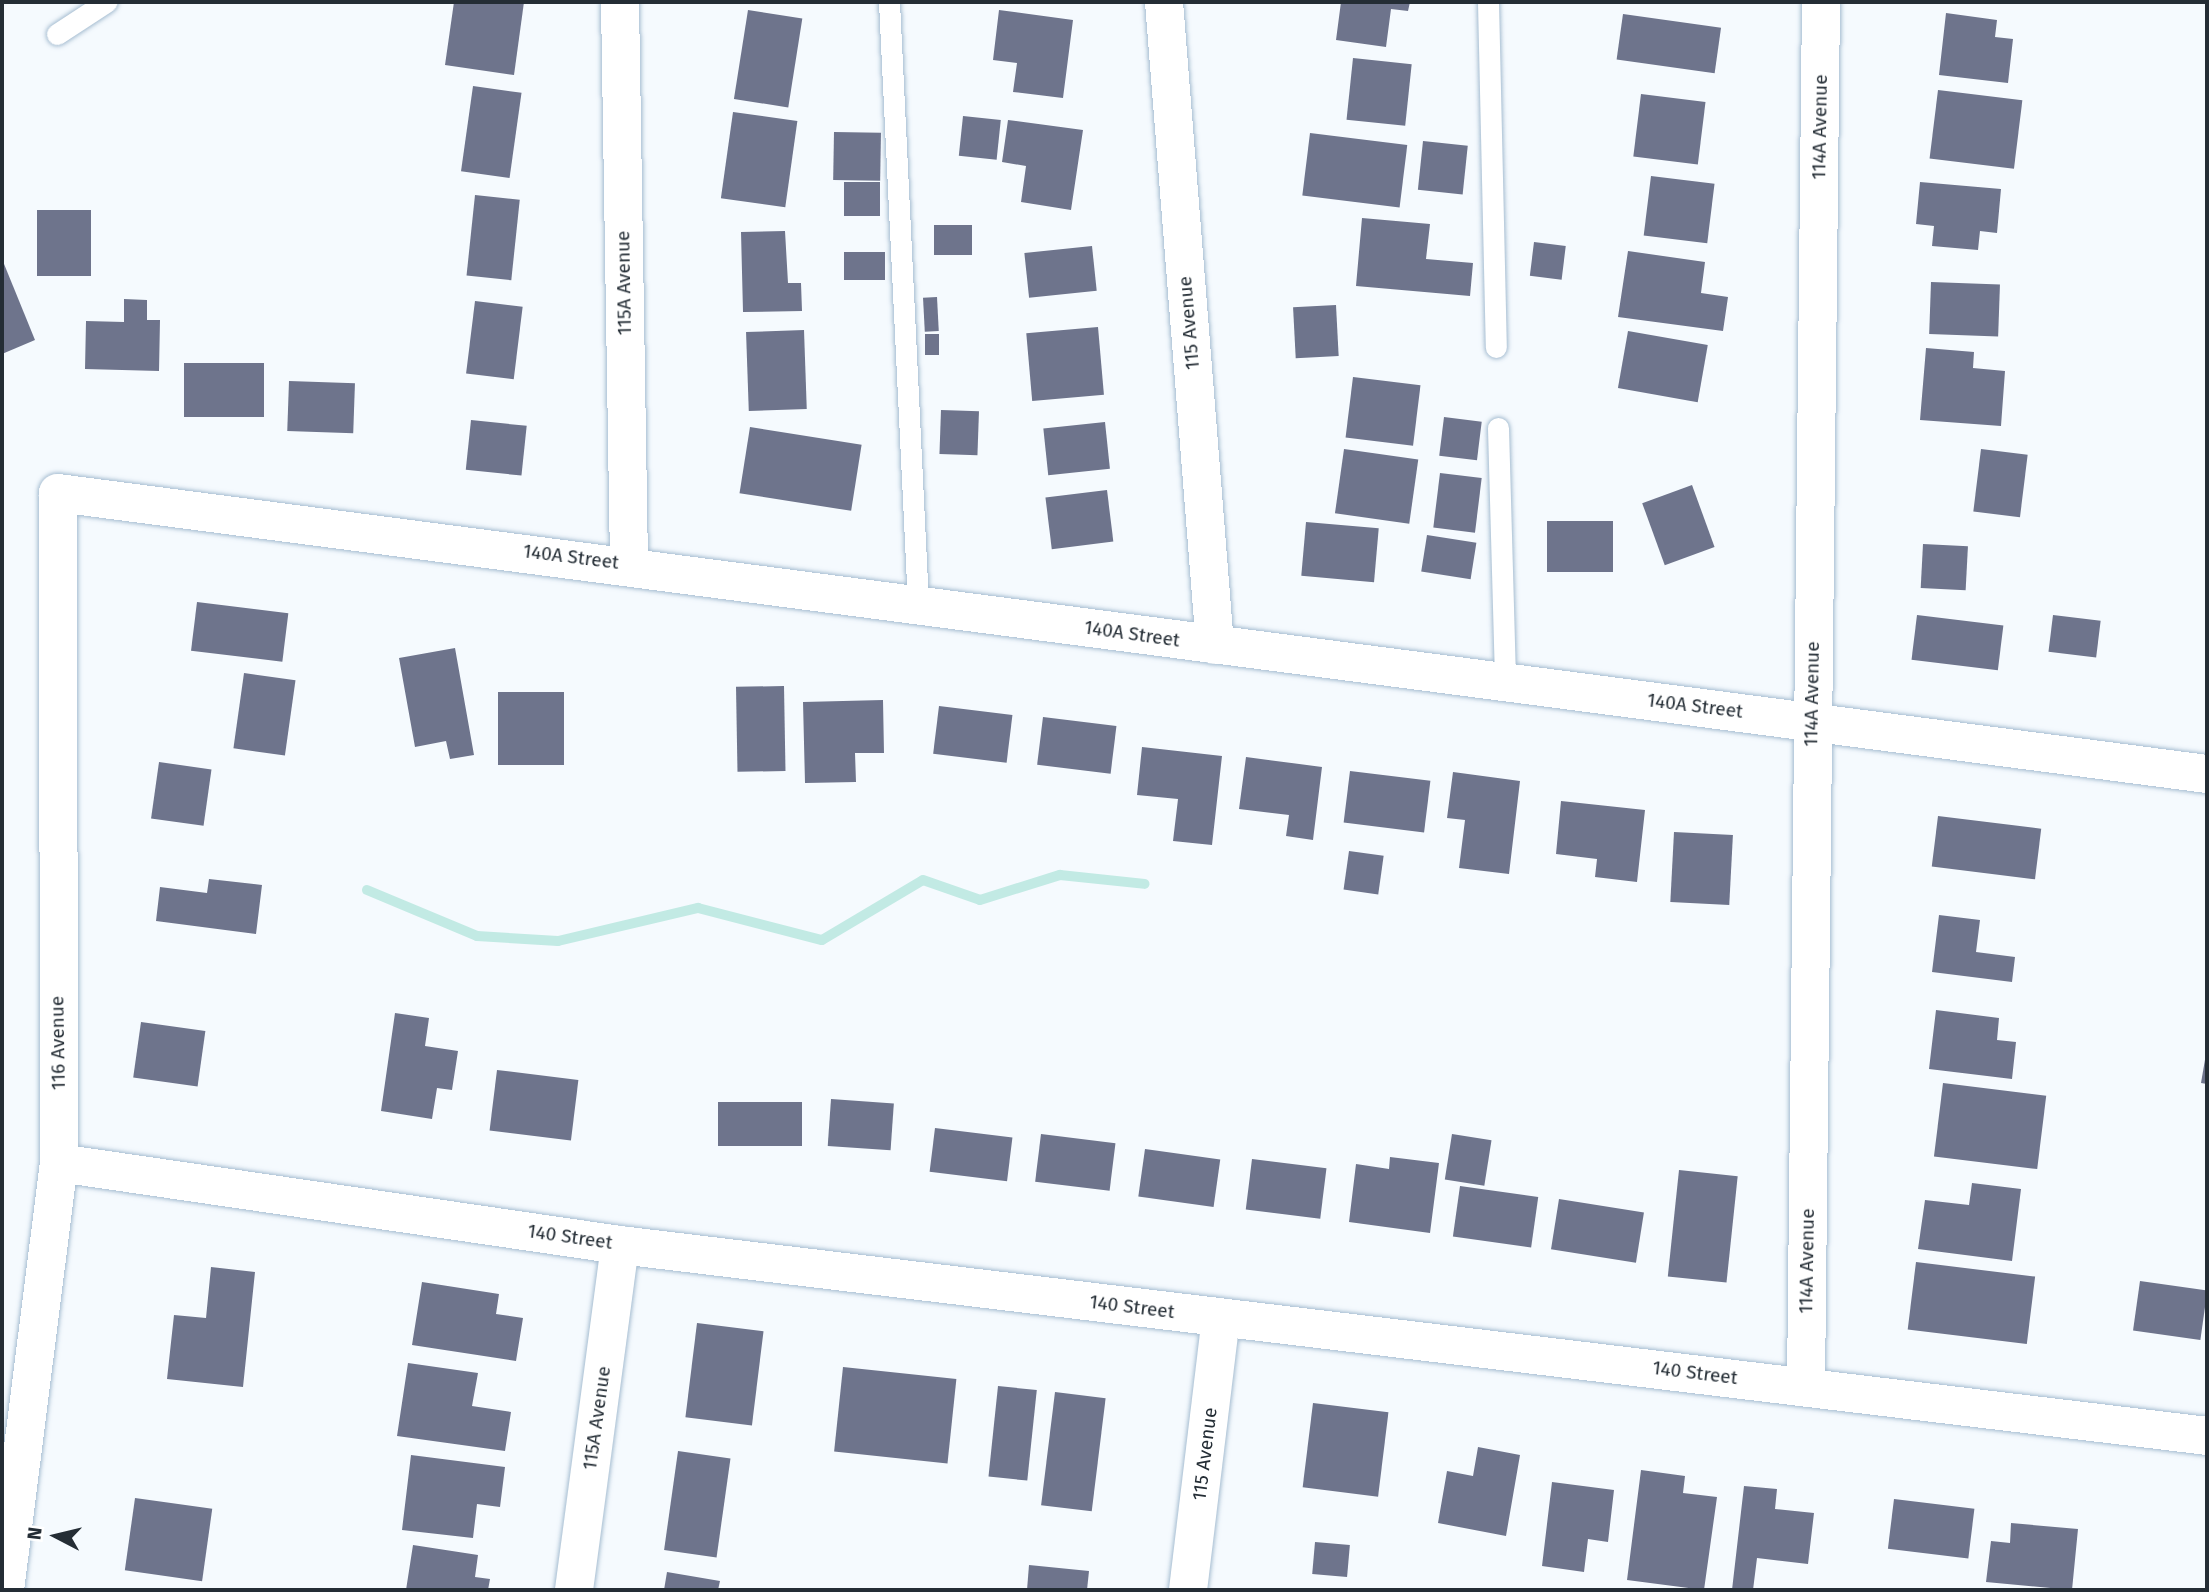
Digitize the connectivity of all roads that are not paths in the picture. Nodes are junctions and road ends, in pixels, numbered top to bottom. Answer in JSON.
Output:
{"nodes":[{"id":1,"x":106,"y":2,"type":"edge"},
{"id":2,"x":620,"y":2,"type":"edge"},
{"id":3,"x":889,"y":2,"type":"edge"},
{"id":4,"x":1164,"y":2,"type":"edge"},
{"id":5,"x":1488,"y":2,"type":"edge"},
{"id":6,"x":1821,"y":2,"type":"edge"},
{"id":7,"x":57,"y":34,"type":"dead end"},
{"id":8,"x":1496,"y":347,"type":"dead end"},
{"id":9,"x":1498,"y":428,"type":"dead end"},
{"id":10,"x":58,"y":493,"type":"joint"},
{"id":11,"x":629,"y":564,"type":"junction"},
{"id":12,"x":918,"y":603,"type":"junction"},
{"id":13,"x":1214,"y":645,"type":"junction"},
{"id":14,"x":1505,"y":681,"type":"junction"},
{"id":15,"x":1812,"y":721,"type":"junction"},
{"id":16,"x":2207,"y":774,"type":"edge"},
{"id":17,"x":59,"y":1163,"type":"junction"},
{"id":18,"x":620,"y":1245,"type":"junction"},
{"id":19,"x":1221,"y":1318,"type":"junction"},
{"id":20,"x":1806,"y":1386,"type":"junction"},
{"id":21,"x":2207,"y":1436,"type":"edge"},
{"id":22,"x":5,"y":1590,"type":"edge"},
{"id":23,"x":574,"y":1590,"type":"edge"},
{"id":24,"x":1188,"y":1590,"type":"edge"}],
"edges":[{"from":1,"to":7,"type":"lane"},
{"from":2,"to":11,"type":"street","name":"115A Avenue"},
{"from":3,"to":12,"type":"lane"},
{"from":4,"to":13,"type":"street","name":"115 Avenue"},
{"from":5,"to":8,"type":"lane"},
{"from":6,"to":15,"type":"street","name":"114A Avenue"},
{"from":9,"to":14,"type":"lane"},
{"from":10,"to":11,"type":"street","name":"140A Street"},
{"from":10,"to":17,"type":"street","name":"116 Avenue"},
{"from":11,"to":12,"type":"street","name":"140A Street"},
{"from":12,"to":13,"type":"street","name":"140A Street"},
{"from":13,"to":14,"type":"street","name":"140A Street"},
{"from":14,"to":15,"type":"street","name":"140A Street"},
{"from":15,"to":16,"type":"street","name":"140A Street"},
{"from":15,"to":20,"type":"street","name":"114A Avenue"},
{"from":17,"to":18,"type":"street","name":"140 Street"},
{"from":17,"to":22,"type":"street","name":"116 Avenue"},
{"from":18,"to":19,"type":"street","name":"140 Street"},
{"from":18,"to":23,"type":"street","name":"115A Avenue"},
{"from":19,"to":20,"type":"street","name":"140 Street"},
{"from":19,"to":24,"type":"street","name":"115 Avenue"},
{"from":20,"to":21,"type":"street","name":"140 Street"}]}
